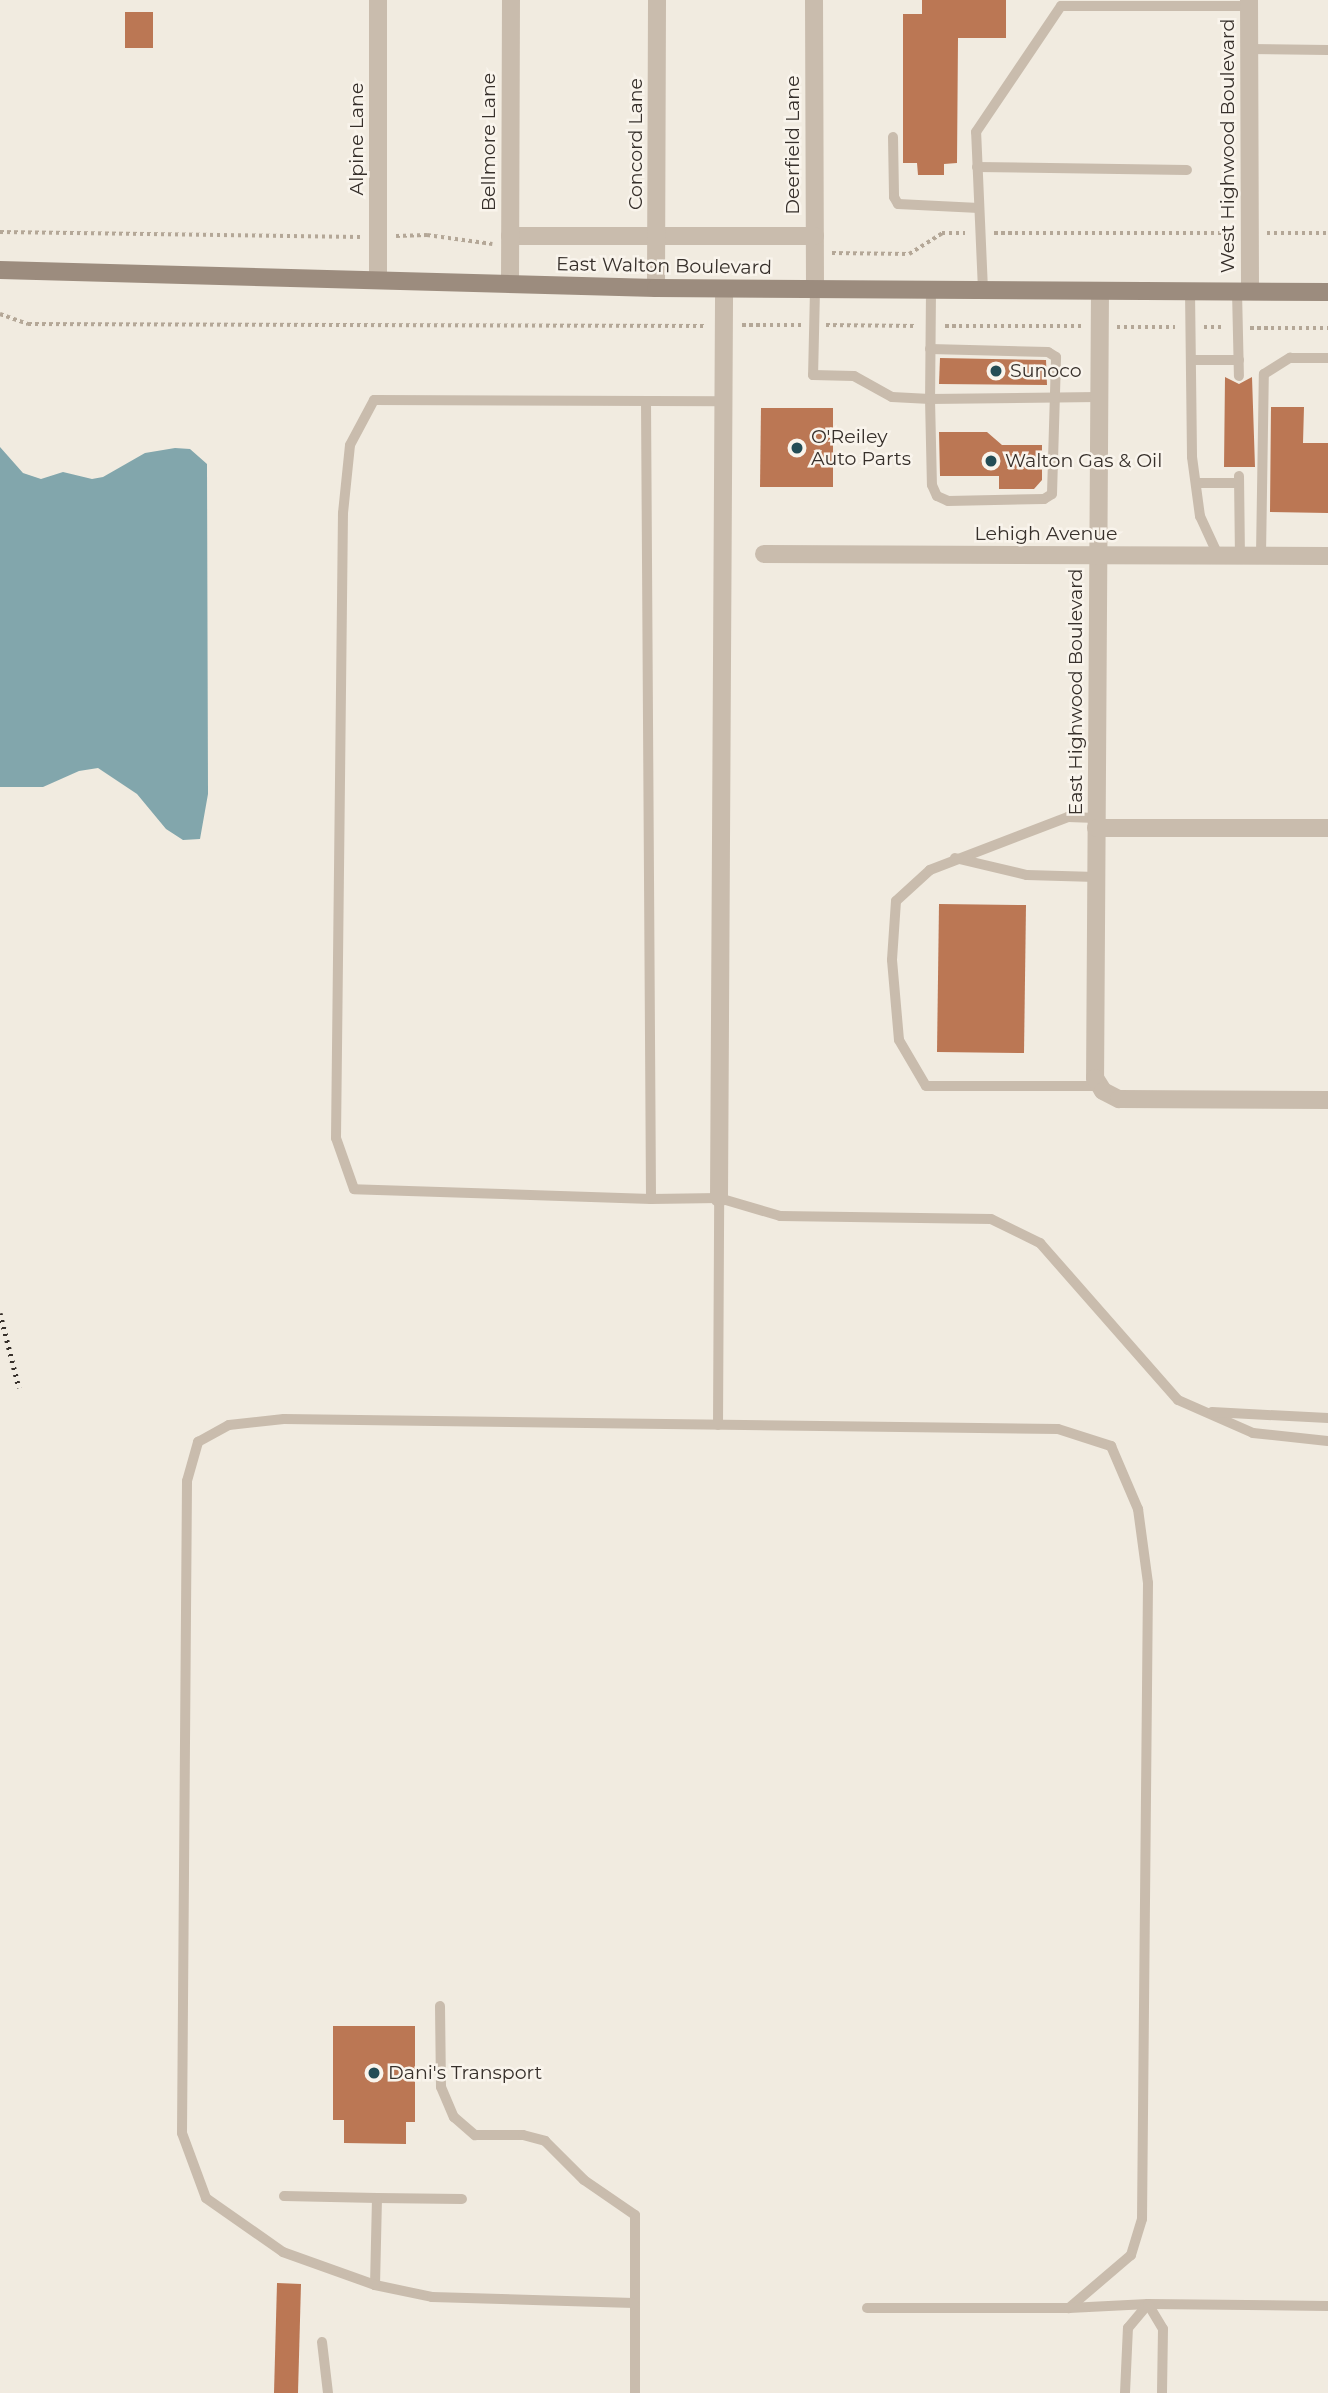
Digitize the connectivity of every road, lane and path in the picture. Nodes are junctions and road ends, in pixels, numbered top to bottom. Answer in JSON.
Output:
{"nodes":[{"id":1,"x":378,"y":0,"type":"edge"},
{"id":2,"x":511,"y":0,"type":"edge"},
{"id":3,"x":657,"y":0,"type":"edge"},
{"id":4,"x":814,"y":0,"type":"edge"},
{"id":5,"x":1249,"y":3,"type":"edge"},
{"id":6,"x":1249,"y":49,"type":"junction"},
{"id":7,"x":1328,"y":50,"type":"edge"},
{"id":8,"x":893,"y":137,"type":"dead end"},
{"id":9,"x":977,"y":167,"type":"junction"},
{"id":10,"x":1187,"y":170,"type":"dead end"},
{"id":11,"x":979,"y":208,"type":"junction"},
{"id":12,"x":510,"y":236,"type":"junction"},
{"id":13,"x":657,"y":236,"type":"junction"},
{"id":14,"x":815,"y":236,"type":"junction"},
{"id":15,"x":0,"y":270,"type":"edge"},
{"id":16,"x":378,"y":279,"type":"junction"},
{"id":17,"x":510,"y":284,"type":"junction"},
{"id":18,"x":656,"y":288,"type":"junction"},
{"id":19,"x":724,"y":289,"type":"junction"},
{"id":20,"x":815,"y":290,"type":"junction"},
{"id":21,"x":931,"y":290,"type":"junction"},
{"id":22,"x":983,"y":290,"type":"junction"},
{"id":23,"x":1100,"y":291,"type":"junction"},
{"id":24,"x":1190,"y":291,"type":"junction"},
{"id":25,"x":1243,"y":291,"type":"junction"},
{"id":26,"x":1328,"y":292,"type":"edge"},
{"id":27,"x":0,"y":314,"type":"edge"},
{"id":28,"x":723,"y":325,"type":"junction"},
{"id":29,"x":813,"y":325,"type":"junction"},
{"id":30,"x":931,"y":326,"type":"junction"},
{"id":31,"x":1099,"y":327,"type":"junction"},
{"id":32,"x":1194,"y":327,"type":"junction"},
{"id":33,"x":1238,"y":328,"type":"junction"},
{"id":34,"x":1328,"y":328,"type":"edge"},
{"id":35,"x":930,"y":349,"type":"junction"},
{"id":36,"x":1328,"y":358,"type":"edge"},
{"id":37,"x":1193,"y":360,"type":"junction"},
{"id":38,"x":1239,"y":360,"type":"junction"},
{"id":39,"x":1239,"y":376,"type":"dead end"},
{"id":40,"x":1057,"y":397,"type":"junction"},
{"id":41,"x":1098,"y":397,"type":"junction"},
{"id":42,"x":930,"y":399,"type":"junction"},
{"id":43,"x":646,"y":401,"type":"junction"},
{"id":44,"x":723,"y":401,"type":"junction"},
{"id":45,"x":1196,"y":482,"type":"junction"},
{"id":46,"x":764,"y":554,"type":"dead end"},
{"id":47,"x":1098,"y":555,"type":"junction"},
{"id":48,"x":1218,"y":555,"type":"junction"},
{"id":49,"x":1240,"y":555,"type":"junction"},
{"id":50,"x":1261,"y":555,"type":"junction"},
{"id":51,"x":1328,"y":556,"type":"edge"},
{"id":52,"x":1096,"y":823,"type":"junction"},
{"id":53,"x":1328,"y":828,"type":"edge"},
{"id":54,"x":955,"y":858,"type":"junction"},
{"id":55,"x":1096,"y":877,"type":"junction"},
{"id":56,"x":1101,"y":1089,"type":"junction"},
{"id":57,"x":1328,"y":1100,"type":"edge"},
{"id":58,"x":719,"y":1198,"type":"junction"},
{"id":59,"x":651,"y":1199,"type":"junction"},
{"id":60,"x":1205,"y":1412,"type":"junction"},
{"id":61,"x":1328,"y":1418,"type":"edge"},
{"id":62,"x":719,"y":1425,"type":"junction"},
{"id":63,"x":1328,"y":1441,"type":"edge"},
{"id":64,"x":440,"y":2006,"type":"dead end"},
{"id":65,"x":284,"y":2196,"type":"dead end"},
{"id":66,"x":377,"y":2198,"type":"junction"},
{"id":67,"x":462,"y":2199,"type":"dead end"},
{"id":68,"x":375,"y":2285,"type":"junction"},
{"id":69,"x":634,"y":2302,"type":"junction"},
{"id":70,"x":1148,"y":2304,"type":"junction"},
{"id":71,"x":1328,"y":2306,"type":"edge"},
{"id":72,"x":867,"y":2308,"type":"dead end"},
{"id":73,"x":1069,"y":2308,"type":"junction"},
{"id":74,"x":322,"y":2342,"type":"dead end"},
{"id":75,"x":328,"y":2393,"type":"edge"},
{"id":76,"x":635,"y":2393,"type":"edge"},
{"id":77,"x":1125,"y":2393,"type":"edge"},
{"id":78,"x":1162,"y":2393,"type":"edge"}],
"edges":[{"from":1,"to":16,"type":"street","name":"Alpine Lane"},
{"from":2,"to":12,"type":"street","name":"Bellmore Lane"},
{"from":3,"to":13,"type":"street","name":"Concord Lane"},
{"from":4,"to":14,"type":"street","name":"Deerfield Lane"},
{"from":5,"to":6,"type":"street","name":"West Highwood Boulevard"},
{"from":5,"to":9,"type":"lane"},
{"from":6,"to":7,"type":"lane"},
{"from":6,"to":25,"type":"street","name":"West Highwood Boulevard"},
{"from":8,"to":11,"type":"lane"},
{"from":9,"to":10,"type":"lane"},
{"from":9,"to":11,"type":"lane"},
{"from":11,"to":22,"type":"lane"},
{"from":12,"to":13,"type":"street"},
{"from":12,"to":17,"type":"street","name":"Bellmore Lane"},
{"from":13,"to":14,"type":"street"},
{"from":13,"to":18,"type":"street","name":"Concord Lane"},
{"from":14,"to":20,"type":"street","name":"Deerfield Lane"},
{"from":15,"to":16,"type":"main road","name":"East Walton Boulevard"},
{"from":16,"to":17,"type":"main road","name":"East Walton Boulevard"},
{"from":17,"to":18,"type":"main road","name":"East Walton Boulevard"},
{"from":18,"to":19,"type":"main road","name":"East Walton Boulevard"},
{"from":19,"to":20,"type":"main road","name":"East Walton Boulevard"},
{"from":19,"to":28,"type":"street"},
{"from":20,"to":21,"type":"main road","name":"East Walton Boulevard"},
{"from":20,"to":29,"type":"lane"},
{"from":21,"to":22,"type":"main road","name":"East Walton Boulevard"},
{"from":21,"to":30,"type":"lane"},
{"from":22,"to":23,"type":"main road","name":"East Walton Boulevard"},
{"from":23,"to":24,"type":"main road","name":"East Walton Boulevard"},
{"from":23,"to":31,"type":"street","name":"East Highwood Boulevard"},
{"from":24,"to":25,"type":"main road","name":"East Walton Boulevard"},
{"from":24,"to":32,"type":"lane"},
{"from":25,"to":26,"type":"main road","name":"East Walton Boulevard"},
{"from":25,"to":33,"type":"lane"},
{"from":27,"to":28,"type":"path"},
{"from":28,"to":29,"type":"path"},
{"from":28,"to":44,"type":"street"},
{"from":29,"to":30,"type":"path"},
{"from":29,"to":42,"type":"lane"},
{"from":30,"to":31,"type":"path"},
{"from":30,"to":35,"type":"lane"},
{"from":31,"to":32,"type":"path"},
{"from":31,"to":41,"type":"street","name":"East Highwood Boulevard"},
{"from":32,"to":33,"type":"path"},
{"from":32,"to":37,"type":"lane"},
{"from":33,"to":34,"type":"path"},
{"from":33,"to":38,"type":"lane"},
{"from":35,"to":40,"type":"lane"},
{"from":35,"to":42,"type":"lane"},
{"from":36,"to":50,"type":"lane"},
{"from":37,"to":38,"type":"lane"},
{"from":37,"to":45,"type":"lane"},
{"from":38,"to":39,"type":"lane"},
{"from":40,"to":41,"type":"lane"},
{"from":40,"to":42,"type":"lane"},
{"from":40,"to":42,"type":"lane"},
{"from":41,"to":47,"type":"street","name":"East Highwood Boulevard"},
{"from":43,"to":44,"type":"lane"},
{"from":43,"to":59,"type":"lane"},
{"from":43,"to":59,"type":"lane"},
{"from":44,"to":58,"type":"street"},
{"from":45,"to":48,"type":"lane"},
{"from":45,"to":49,"type":"lane"},
{"from":46,"to":47,"type":"street","name":"Lehigh Avenue"},
{"from":47,"to":48,"type":"street","name":"Lehigh Avenue"},
{"from":47,"to":52,"type":"street","name":"East Highwood Boulevard"},
{"from":48,"to":49,"type":"street","name":"Lehigh Avenue"},
{"from":49,"to":50,"type":"street","name":"Lehigh Avenue"},
{"from":50,"to":51,"type":"street","name":"Lehigh Avenue"},
{"from":52,"to":53,"type":"street"},
{"from":52,"to":54,"type":"lane"},
{"from":52,"to":55,"type":"street","name":"East Highwood Boulevard"},
{"from":54,"to":55,"type":"lane"},
{"from":54,"to":56,"type":"lane"},
{"from":55,"to":56,"type":"street","name":"East Highwood Boulevard"},
{"from":56,"to":57,"type":"street"},
{"from":58,"to":59,"type":"lane"},
{"from":58,"to":60,"type":"lane"},
{"from":58,"to":62,"type":"lane"},
{"from":60,"to":61,"type":"lane"},
{"from":60,"to":63,"type":"lane"},
{"from":62,"to":68,"type":"lane"},
{"from":62,"to":73,"type":"lane"},
{"from":64,"to":69,"type":"lane"},
{"from":65,"to":66,"type":"lane"},
{"from":66,"to":67,"type":"lane"},
{"from":66,"to":68,"type":"lane"},
{"from":68,"to":69,"type":"lane"},
{"from":69,"to":76,"type":"lane"},
{"from":70,"to":71,"type":"lane"},
{"from":70,"to":73,"type":"lane"},
{"from":70,"to":77,"type":"lane"},
{"from":70,"to":78,"type":"lane"},
{"from":72,"to":73,"type":"lane"},
{"from":74,"to":75,"type":"lane"}]}
